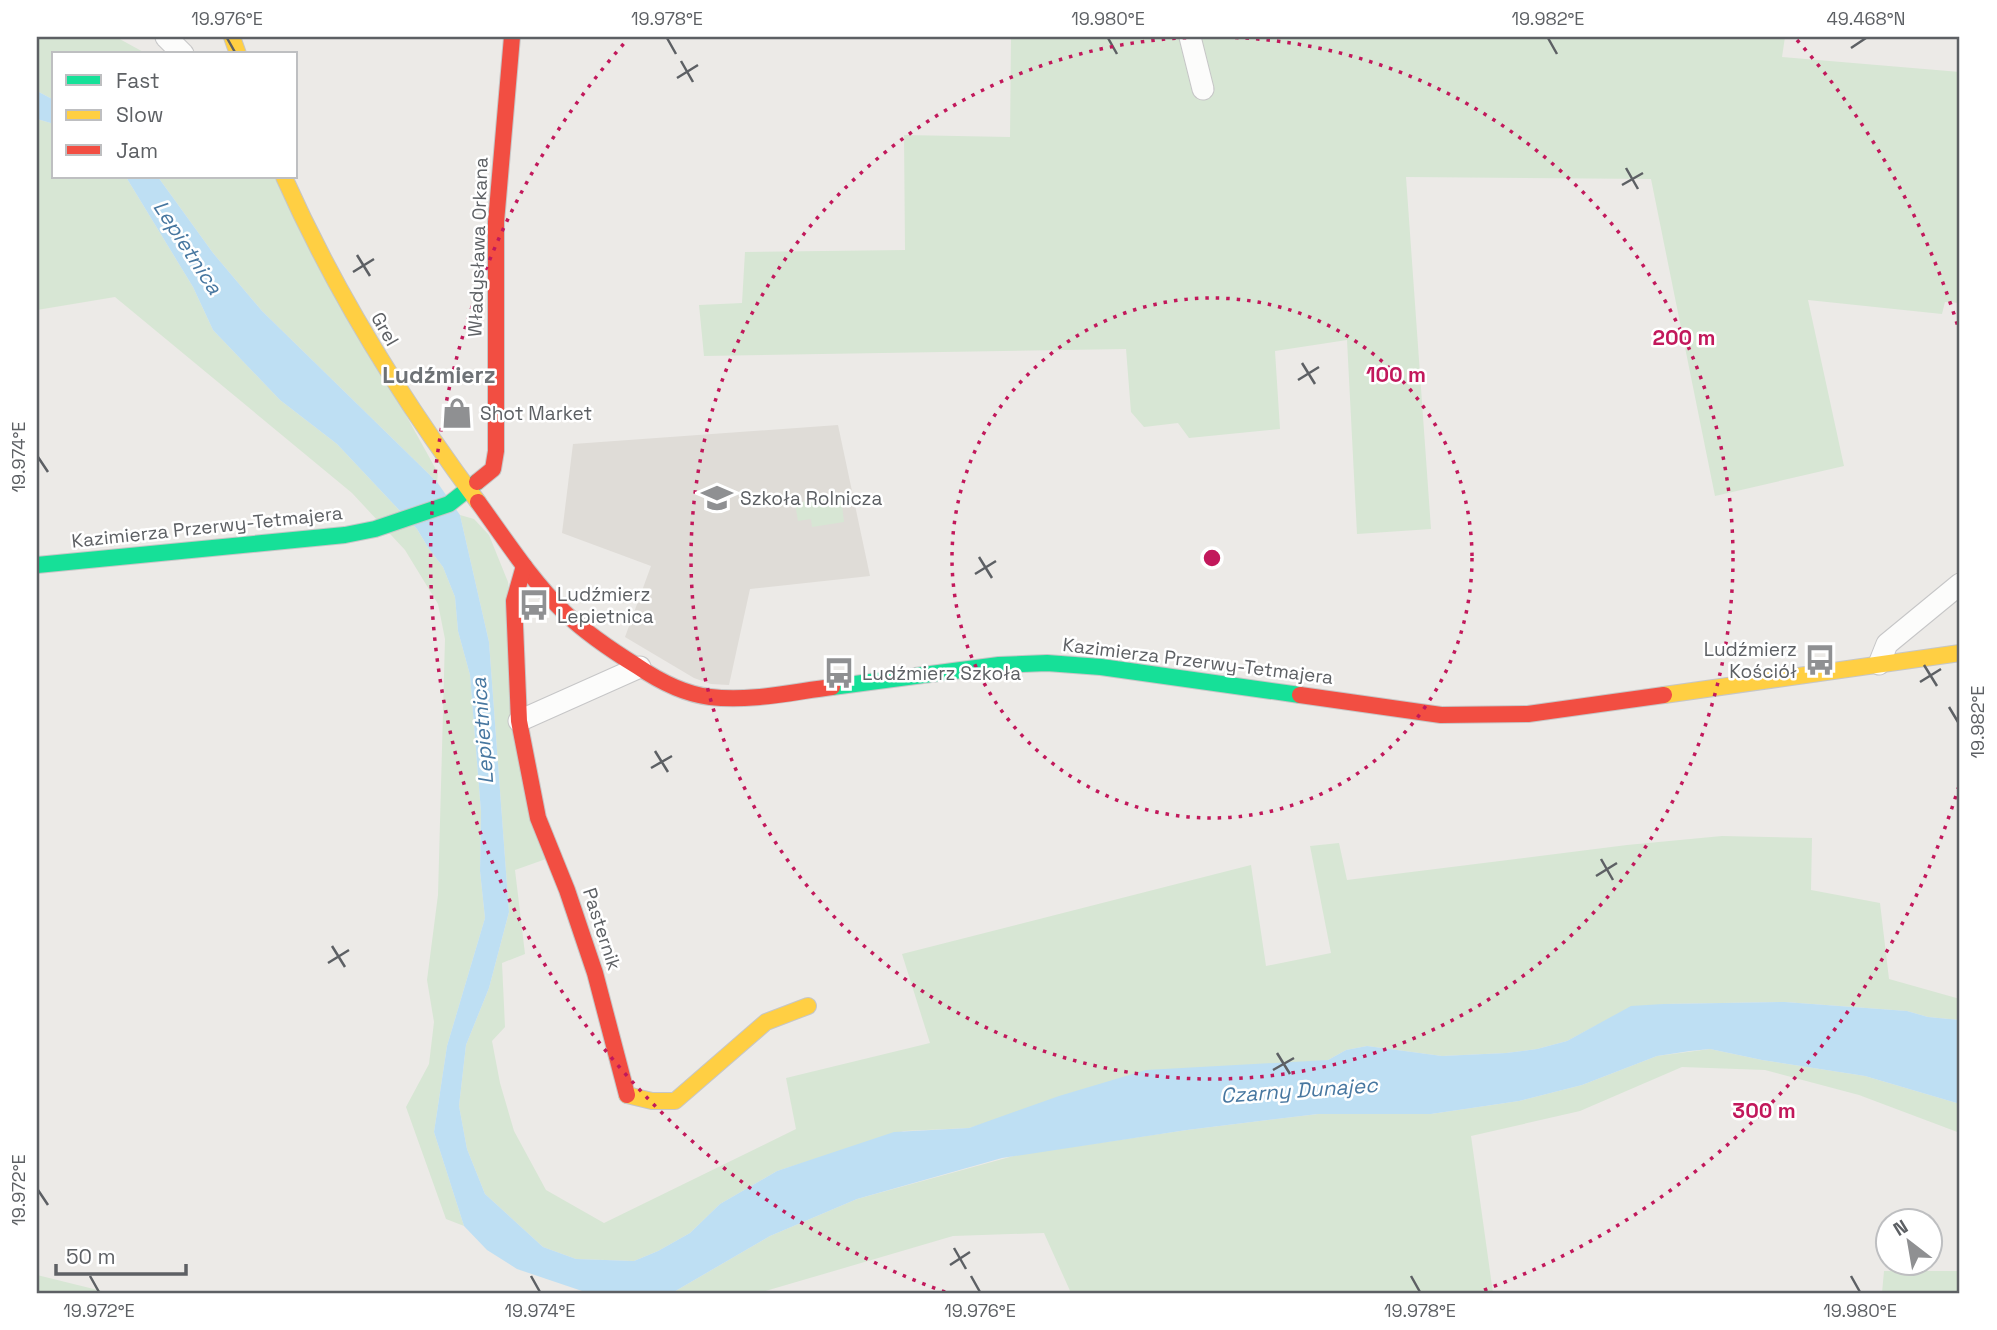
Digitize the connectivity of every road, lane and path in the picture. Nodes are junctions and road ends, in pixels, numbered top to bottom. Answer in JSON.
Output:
{"nodes":[{"id":1,"x":166,"y":37,"type":"edge"},
{"id":2,"x":512,"y":37,"type":"edge"},
{"id":3,"x":1191,"y":37,"type":"edge"},
{"id":4,"x":181,"y":52,"type":"edge"},
{"id":5,"x":1203,"y":89,"type":"dead end"},
{"id":6,"x":284,"y":178,"type":"edge"},
{"id":7,"x":463,"y":495,"type":"junction"},
{"id":8,"x":37,"y":565,"type":"edge"},
{"id":9,"x":524,"y":566,"type":"junction"},
{"id":10,"x":1955,"y":596,"type":"edge"},
{"id":11,"x":1960,"y":653,"type":"edge"},
{"id":12,"x":1879,"y":664,"type":"junction"},
{"id":13,"x":640,"y":667,"type":"junction"},
{"id":14,"x":519,"y":721,"type":"junction"},
{"id":15,"x":808,"y":1006,"type":"dead end"}],
"edges":[{"from":1,"to":4,"type":"street"},
{"from":2,"to":7,"type":"street","name":"Władysława Orkana"},
{"from":3,"to":5,"type":"street"},
{"from":6,"to":7,"type":"street","name":"Grel"},
{"from":7,"to":8,"type":"street","name":"Kazimierza Przerwy-Tetmajera"},
{"from":7,"to":9,"type":"street","name":"Kazimierza Przerwy-Tetmajera"},
{"from":9,"to":13,"type":"street","name":"Kazimierza Przerwy-Tetmajera"},
{"from":9,"to":14,"type":"street","name":"Pasternik"},
{"from":10,"to":12,"type":"street"},
{"from":11,"to":12,"type":"street","name":"Kazimierza Przerwy-Tetmajera"},
{"from":12,"to":13,"type":"street","name":"Kazimierza Przerwy-Tetmajera"},
{"from":13,"to":14,"type":"street"},
{"from":14,"to":15,"type":"street","name":"Pasternik"}]}
